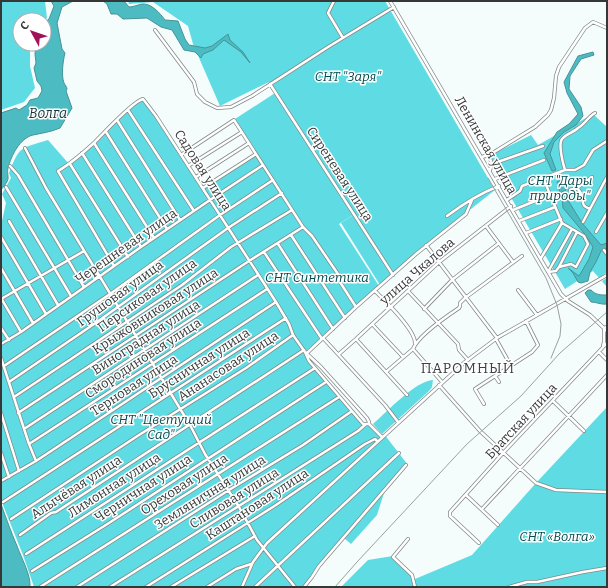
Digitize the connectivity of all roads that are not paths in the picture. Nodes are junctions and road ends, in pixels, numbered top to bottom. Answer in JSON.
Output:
{"nodes":[{"id":1,"x":334,"y":1,"type":"edge"},
{"id":2,"x":390,"y":1,"type":"edge"},
{"id":3,"x":394,"y":7,"type":"junction"},
{"id":4,"x":607,"y":28,"type":"edge"},
{"id":5,"x":155,"y":30,"type":"dead end"},
{"id":6,"x":343,"y":38,"type":"junction"},
{"id":7,"x":270,"y":84,"type":"junction"},
{"id":8,"x":128,"y":110,"type":"junction"},
{"id":9,"x":595,"y":113,"type":"dead end"},
{"id":10,"x":117,"y":120,"type":"junction"},
{"id":11,"x":106,"y":132,"type":"junction"},
{"id":12,"x":242,"y":132,"type":"junction"},
{"id":13,"x":607,"y":141,"type":"edge"},
{"id":14,"x":94,"y":143,"type":"junction"},
{"id":15,"x":249,"y":143,"type":"junction"},
{"id":16,"x":543,"y":146,"type":"dead end"},
{"id":17,"x":25,"y":148,"type":"dead end"},
{"id":18,"x":82,"y":153,"type":"junction"},
{"id":19,"x":256,"y":154,"type":"junction"},
{"id":20,"x":491,"y":154,"type":"junction"},
{"id":21,"x":181,"y":155,"type":"junction"},
{"id":22,"x":482,"y":157,"type":"junction"},
{"id":23,"x":544,"y":160,"type":"dead end"},
{"id":24,"x":70,"y":164,"type":"junction"},
{"id":25,"x":492,"y":164,"type":"junction"},
{"id":26,"x":263,"y":165,"type":"junction"},
{"id":27,"x":10,"y":166,"type":"dead end"},
{"id":28,"x":188,"y":166,"type":"junction"},
{"id":29,"x":490,"y":170,"type":"junction"},
{"id":30,"x":565,"y":170,"type":"junction"},
{"id":31,"x":547,"y":176,"type":"junction"},
{"id":32,"x":196,"y":177,"type":"junction"},
{"id":33,"x":592,"y":177,"type":"dead end"},
{"id":34,"x":607,"y":177,"type":"edge"},
{"id":35,"x":495,"y":179,"type":"junction"},
{"id":36,"x":273,"y":180,"type":"junction"},
{"id":37,"x":603,"y":184,"type":"junction"},
{"id":38,"x":499,"y":186,"type":"junction"},
{"id":39,"x":6,"y":187,"type":"dead end"},
{"id":40,"x":607,"y":187,"type":"edge"},
{"id":41,"x":203,"y":188,"type":"junction"},
{"id":42,"x":577,"y":188,"type":"junction"},
{"id":43,"x":570,"y":190,"type":"dead end"},
{"id":44,"x":282,"y":193,"type":"junction"},
{"id":45,"x":550,"y":195,"type":"junction"},
{"id":46,"x":210,"y":200,"type":"junction"},
{"id":47,"x":472,"y":200,"type":"junction"},
{"id":48,"x":507,"y":200,"type":"junction"},
{"id":49,"x":511,"y":206,"type":"junction"},
{"id":50,"x":555,"y":206,"type":"junction"},
{"id":51,"x":590,"y":209,"type":"junction"},
{"id":52,"x":292,"y":210,"type":"junction"},
{"id":53,"x":513,"y":210,"type":"junction"},
{"id":54,"x":194,"y":211,"type":"junction"},
{"id":55,"x":607,"y":213,"type":"edge"},
{"id":56,"x":220,"y":215,"type":"junction"},
{"id":57,"x":447,"y":216,"type":"dead end"},
{"id":58,"x":180,"y":220,"type":"junction"},
{"id":59,"x":9,"y":221,"type":"dead end"},
{"id":60,"x":519,"y":221,"type":"junction"},
{"id":61,"x":562,"y":221,"type":"junction"},
{"id":62,"x":583,"y":222,"type":"dead end"},
{"id":63,"x":486,"y":226,"type":"junction"},
{"id":64,"x":304,"y":227,"type":"junction"},
{"id":65,"x":228,"y":228,"type":"junction"},
{"id":66,"x":167,"y":229,"type":"junction"},
{"id":67,"x":572,"y":229,"type":"junction"},
{"id":68,"x":577,"y":232,"type":"junction"},
{"id":69,"x":596,"y":232,"type":"dead end"},
{"id":70,"x":526,"y":233,"type":"junction"},
{"id":71,"x":291,"y":235,"type":"junction"},
{"id":72,"x":1,"y":237,"type":"edge"},
{"id":73,"x":154,"y":238,"type":"junction"},
{"id":74,"x":499,"y":243,"type":"junction"},
{"id":75,"x":238,"y":244,"type":"junction"},
{"id":76,"x":278,"y":244,"type":"junction"},
{"id":77,"x":426,"y":245,"type":"junction"},
{"id":78,"x":142,"y":247,"type":"junction"},
{"id":79,"x":604,"y":250,"type":"dead end"},
{"id":80,"x":84,"y":251,"type":"junction"},
{"id":81,"x":264,"y":252,"type":"junction"},
{"id":82,"x":607,"y":254,"type":"edge"},
{"id":83,"x":522,"y":256,"type":"dead end"},
{"id":84,"x":128,"y":257,"type":"junction"},
{"id":85,"x":540,"y":258,"type":"junction"},
{"id":86,"x":68,"y":260,"type":"junction"},
{"id":87,"x":249,"y":261,"type":"junction"},
{"id":88,"x":512,"y":262,"type":"junction"},
{"id":89,"x":438,"y":263,"type":"junction"},
{"id":90,"x":114,"y":266,"type":"junction"},
{"id":91,"x":559,"y":267,"type":"junction"},
{"id":92,"x":1,"y":268,"type":"edge"},
{"id":93,"x":55,"y":268,"type":"junction"},
{"id":94,"x":548,"y":272,"type":"junction"},
{"id":95,"x":41,"y":275,"type":"junction"},
{"id":96,"x":258,"y":275,"type":"junction"},
{"id":97,"x":393,"y":275,"type":"junction"},
{"id":98,"x":607,"y":275,"type":"edge"},
{"id":99,"x":100,"y":277,"type":"junction"},
{"id":100,"x":452,"y":280,"type":"junction"},
{"id":101,"x":28,"y":284,"type":"junction"},
{"id":102,"x":84,"y":287,"type":"junction"},
{"id":103,"x":267,"y":289,"type":"junction"},
{"id":104,"x":518,"y":290,"type":"dead end"},
{"id":105,"x":15,"y":291,"type":"junction"},
{"id":106,"x":375,"y":291,"type":"junction"},
{"id":107,"x":408,"y":291,"type":"junction"},
{"id":108,"x":110,"y":294,"type":"junction"},
{"id":109,"x":71,"y":296,"type":"junction"},
{"id":110,"x":1,"y":298,"type":"edge"},
{"id":111,"x":465,"y":298,"type":"junction"},
{"id":112,"x":565,"y":299,"type":"junction"},
{"id":113,"x":276,"y":302,"type":"junction"},
{"id":114,"x":58,"y":305,"type":"junction"},
{"id":115,"x":118,"y":307,"type":"junction"},
{"id":116,"x":356,"y":307,"type":"junction"},
{"id":117,"x":391,"y":307,"type":"junction"},
{"id":118,"x":424,"y":309,"type":"junction"},
{"id":119,"x":46,"y":314,"type":"junction"},
{"id":120,"x":537,"y":315,"type":"junction"},
{"id":121,"x":286,"y":318,"type":"junction"},
{"id":122,"x":345,"y":318,"type":"junction"},
{"id":123,"x":526,"y":321,"type":"junction"},
{"id":124,"x":126,"y":322,"type":"junction"},
{"id":125,"x":33,"y":323,"type":"junction"},
{"id":126,"x":372,"y":324,"type":"junction"},
{"id":127,"x":438,"y":324,"type":"junction"},
{"id":128,"x":1,"y":328,"type":"edge"},
{"id":129,"x":333,"y":328,"type":"junction"},
{"id":130,"x":606,"y":328,"type":"edge"},
{"id":131,"x":607,"y":331,"type":"edge"},
{"id":132,"x":21,"y":332,"type":"junction"},
{"id":133,"x":293,"y":335,"type":"junction"},
{"id":134,"x":135,"y":337,"type":"junction"},
{"id":135,"x":323,"y":338,"type":"junction"},
{"id":136,"x":356,"y":339,"type":"junction"},
{"id":137,"x":496,"y":339,"type":"junction"},
{"id":138,"x":9,"y":340,"type":"junction"},
{"id":139,"x":607,"y":343,"type":"edge"},
{"id":140,"x":1,"y":344,"type":"edge"},
{"id":141,"x":415,"y":344,"type":"junction"},
{"id":142,"x":413,"y":349,"type":"junction"},
{"id":143,"x":602,"y":349,"type":"junction"},
{"id":144,"x":144,"y":350,"type":"junction"},
{"id":145,"x":305,"y":351,"type":"junction"},
{"id":146,"x":599,"y":352,"type":"junction"},
{"id":147,"x":339,"y":354,"type":"junction"},
{"id":148,"x":403,"y":357,"type":"junction"},
{"id":149,"x":1,"y":358,"type":"edge"},
{"id":150,"x":468,"y":360,"type":"junction"},
{"id":151,"x":607,"y":360,"type":"edge"},
{"id":152,"x":152,"y":364,"type":"junction"},
{"id":153,"x":4,"y":366,"type":"junction"},
{"id":154,"x":511,"y":366,"type":"junction"},
{"id":155,"x":315,"y":368,"type":"junction"},
{"id":156,"x":386,"y":372,"type":"junction"},
{"id":157,"x":495,"y":376,"type":"junction"},
{"id":158,"x":607,"y":376,"type":"edge"},
{"id":159,"x":160,"y":379,"type":"junction"},
{"id":160,"x":9,"y":382,"type":"junction"},
{"id":161,"x":326,"y":382,"type":"junction"},
{"id":162,"x":442,"y":382,"type":"junction"},
{"id":163,"x":499,"y":382,"type":"dead end"},
{"id":164,"x":439,"y":385,"type":"junction"},
{"id":165,"x":170,"y":394,"type":"junction"},
{"id":166,"x":407,"y":395,"type":"dead end"},
{"id":167,"x":14,"y":397,"type":"junction"},
{"id":168,"x":339,"y":397,"type":"junction"},
{"id":169,"x":553,"y":401,"type":"junction"},
{"id":170,"x":484,"y":404,"type":"dead end"},
{"id":171,"x":179,"y":410,"type":"junction"},
{"id":172,"x":352,"y":411,"type":"junction"},
{"id":173,"x":1,"y":413,"type":"edge"},
{"id":174,"x":18,"y":413,"type":"junction"},
{"id":175,"x":569,"y":416,"type":"junction"},
{"id":176,"x":398,"y":422,"type":"junction"},
{"id":177,"x":367,"y":424,"type":"junction"},
{"id":178,"x":190,"y":425,"type":"junction"},
{"id":179,"x":24,"y":428,"type":"junction"},
{"id":180,"x":584,"y":431,"type":"dead end"},
{"id":181,"x":382,"y":437,"type":"junction"},
{"id":182,"x":377,"y":441,"type":"junction"},
{"id":183,"x":199,"y":443,"type":"junction"},
{"id":184,"x":29,"y":444,"type":"junction"},
{"id":185,"x":1,"y":453,"type":"edge"},
{"id":186,"x":399,"y":453,"type":"dead end"},
{"id":187,"x":503,"y":453,"type":"junction"},
{"id":188,"x":208,"y":458,"type":"junction"},
{"id":189,"x":36,"y":461,"type":"junction"},
{"id":190,"x":406,"y":465,"type":"dead end"},
{"id":191,"x":520,"y":468,"type":"junction"},
{"id":192,"x":19,"y":471,"type":"junction"},
{"id":193,"x":219,"y":474,"type":"junction"},
{"id":194,"x":9,"y":477,"type":"junction"},
{"id":195,"x":1,"y":481,"type":"edge"},
{"id":196,"x":229,"y":490,"type":"junction"},
{"id":197,"x":607,"y":492,"type":"edge"},
{"id":198,"x":466,"y":495,"type":"junction"},
{"id":199,"x":3,"y":502,"type":"dead end"},
{"id":200,"x":239,"y":506,"type":"junction"},
{"id":201,"x":482,"y":509,"type":"junction"},
{"id":202,"x":11,"y":519,"type":"dead end"},
{"id":203,"x":248,"y":522,"type":"junction"},
{"id":204,"x":498,"y":524,"type":"dead end"},
{"id":205,"x":20,"y":535,"type":"dead end"},
{"id":206,"x":255,"y":536,"type":"junction"},
{"id":207,"x":408,"y":539,"type":"dead end"},
{"id":208,"x":479,"y":543,"type":"dead end"},
{"id":209,"x":264,"y":547,"type":"junction"},
{"id":210,"x":26,"y":554,"type":"dead end"},
{"id":211,"x":252,"y":564,"type":"junction"},
{"id":212,"x":278,"y":566,"type":"junction"},
{"id":213,"x":607,"y":568,"type":"edge"},
{"id":214,"x":32,"y":570,"type":"dead end"},
{"id":215,"x":40,"y":587,"type":"edge"},
{"id":216,"x":77,"y":587,"type":"edge"},
{"id":217,"x":110,"y":587,"type":"edge"},
{"id":218,"x":146,"y":587,"type":"edge"},
{"id":219,"x":171,"y":587,"type":"edge"},
{"id":220,"x":207,"y":587,"type":"edge"},
{"id":221,"x":242,"y":587,"type":"edge"},
{"id":222,"x":255,"y":587,"type":"edge"},
{"id":223,"x":295,"y":587,"type":"edge"},
{"id":224,"x":304,"y":587,"type":"edge"},
{"id":225,"x":415,"y":587,"type":"edge"},
{"id":226,"x":509,"y":587,"type":"edge"}],
"edges":[{"from":1,"to":6,"type":"street"},
{"from":2,"to":3,"type":"street","name":"Ленинская улица"},
{"from":3,"to":6,"type":"street"},
{"from":3,"to":22,"type":"street","name":"Ленинская улица"},
{"from":4,"to":20,"type":"street"},
{"from":5,"to":7,"type":"street"},
{"from":6,"to":7,"type":"street"},
{"from":7,"to":97,"type":"street","name":"Сиреневая улица"},
{"from":8,"to":10,"type":"street","name":"Садовая улица"},
{"from":8,"to":21,"type":"street","name":"Садовая улица"},
{"from":8,"to":54,"type":"street"},
{"from":9,"to":30,"type":"street"},
{"from":10,"to":11,"type":"street","name":"Садовая улица"},
{"from":10,"to":58,"type":"street"},
{"from":11,"to":14,"type":"street","name":"Садовая улица"},
{"from":11,"to":66,"type":"street"},
{"from":12,"to":15,"type":"street"},
{"from":12,"to":21,"type":"street"},
{"from":12,"to":28,"type":"street"},
{"from":13,"to":30,"type":"street"},
{"from":14,"to":18,"type":"street","name":"Садовая улица"},
{"from":14,"to":73,"type":"street"},
{"from":15,"to":19,"type":"street"},
{"from":15,"to":32,"type":"street"},
{"from":16,"to":25,"type":"street"},
{"from":17,"to":80,"type":"street"},
{"from":18,"to":24,"type":"street","name":"Садовая улица"},
{"from":18,"to":78,"type":"street"},
{"from":19,"to":26,"type":"street"},
{"from":19,"to":41,"type":"street"},
{"from":20,"to":22,"type":"street"},
{"from":20,"to":25,"type":"street"},
{"from":21,"to":28,"type":"street","name":"Садовая улица"},
{"from":22,"to":29,"type":"street","name":"Ленинская улица"},
{"from":23,"to":35,"type":"street"},
{"from":24,"to":84,"type":"street"},
{"from":24,"to":90,"type":"street","name":"Садовая улица"},
{"from":25,"to":29,"type":"street"},
{"from":26,"to":36,"type":"street"},
{"from":26,"to":46,"type":"street","name":"Черешневая улица"},
{"from":27,"to":86,"type":"street"},
{"from":28,"to":32,"type":"street","name":"Садовая улица"},
{"from":29,"to":35,"type":"street","name":"Ленинская улица"},
{"from":30,"to":31,"type":"street"},
{"from":31,"to":45,"type":"street"},
{"from":31,"to":48,"type":"street"},
{"from":32,"to":41,"type":"street","name":"Садовая улица"},
{"from":33,"to":42,"type":"street"},
{"from":34,"to":37,"type":"street"},
{"from":35,"to":38,"type":"street","name":"Ленинская улица"},
{"from":36,"to":44,"type":"street"},
{"from":36,"to":56,"type":"street"},
{"from":37,"to":40,"type":"street"},
{"from":37,"to":51,"type":"street"},
{"from":38,"to":47,"type":"street"},
{"from":38,"to":48,"type":"street","name":"Ленинская улица"},
{"from":39,"to":93,"type":"street"},
{"from":41,"to":46,"type":"street","name":"Садовая улица"},
{"from":42,"to":43,"type":"street"},
{"from":42,"to":51,"type":"street"},
{"from":44,"to":52,"type":"street"},
{"from":44,"to":65,"type":"street","name":"Грушовая улица"},
{"from":45,"to":50,"type":"street"},
{"from":45,"to":53,"type":"street"},
{"from":46,"to":54,"type":"street","name":"Черешневая улица"},
{"from":46,"to":56,"type":"street","name":"Садовая улица"},
{"from":47,"to":57,"type":"street"},
{"from":47,"to":77,"type":"street","name":"Алычёвая улица"},
{"from":48,"to":49,"type":"street","name":"Ленинская улица"},
{"from":49,"to":53,"type":"street","name":"Ленинская улица"},
{"from":49,"to":63,"type":"street","name":"улица Чкалова"},
{"from":50,"to":60,"type":"street"},
{"from":50,"to":61,"type":"street"},
{"from":51,"to":62,"type":"street"},
{"from":52,"to":64,"type":"street"},
{"from":52,"to":75,"type":"street","name":"Персиковая улица"},
{"from":53,"to":60,"type":"street","name":"Ленинская улица"},
{"from":54,"to":58,"type":"street","name":"Черешневая улица"},
{"from":55,"to":69,"type":"street"},
{"from":56,"to":65,"type":"street","name":"Садовая улица"},
{"from":56,"to":108,"type":"street"},
{"from":58,"to":66,"type":"street","name":"Черешневая улица"},
{"from":59,"to":95,"type":"street"},
{"from":60,"to":70,"type":"street","name":"Ленинская улица"},
{"from":61,"to":67,"type":"street"},
{"from":61,"to":70,"type":"street"},
{"from":61,"to":85,"type":"street"},
{"from":63,"to":74,"type":"street"},
{"from":63,"to":89,"type":"street","name":"улица Чкалова"},
{"from":64,"to":71,"type":"street","name":"Крыжовниковая улица"},
{"from":64,"to":116,"type":"street"},
{"from":65,"to":75,"type":"street","name":"Садовая улица"},
{"from":65,"to":115,"type":"street","name":"Грушовая улица"},
{"from":66,"to":73,"type":"street","name":"Черешневая улица"},
{"from":67,"to":68,"type":"street"},
{"from":67,"to":94,"type":"street"},
{"from":68,"to":91,"type":"street"},
{"from":68,"to":91,"type":"street"},
{"from":70,"to":85,"type":"street","name":"Ленинская улица"},
{"from":71,"to":76,"type":"street","name":"Крыжовниковая улица"},
{"from":71,"to":122,"type":"street"},
{"from":72,"to":101,"type":"street"},
{"from":73,"to":78,"type":"street","name":"Черешневая улица"},
{"from":74,"to":88,"type":"street"},
{"from":74,"to":100,"type":"street"},
{"from":75,"to":87,"type":"street","name":"Садовая улица"},
{"from":75,"to":124,"type":"street","name":"Персиковая улица"},
{"from":76,"to":81,"type":"street","name":"Крыжовниковая улица"},
{"from":76,"to":129,"type":"street"},
{"from":77,"to":89,"type":"street"},
{"from":77,"to":97,"type":"street","name":"Алычёвая улица"},
{"from":78,"to":84,"type":"street","name":"Черешневая улица"},
{"from":79,"to":82,"type":"street"},
{"from":80,"to":86,"type":"street"},
{"from":80,"to":99,"type":"street"},
{"from":81,"to":87,"type":"street","name":"Крыжовниковая улица"},
{"from":81,"to":135,"type":"street"},
{"from":83,"to":88,"type":"street"},
{"from":84,"to":90,"type":"street","name":"Черешневая улица"},
{"from":85,"to":94,"type":"street","name":"Ленинская улица"},
{"from":86,"to":93,"type":"street"},
{"from":86,"to":102,"type":"street"},
{"from":87,"to":96,"type":"street","name":"Садовая улица"},
{"from":87,"to":134,"type":"street","name":"Крыжовниковая улица"},
{"from":88,"to":111,"type":"street"},
{"from":89,"to":100,"type":"street"},
{"from":89,"to":107,"type":"street","name":"улица Чкалова"},
{"from":90,"to":99,"type":"street","name":"Черешневая улица"},
{"from":91,"to":94,"type":"street"},
{"from":92,"to":105,"type":"street"},
{"from":93,"to":95,"type":"street"},
{"from":93,"to":109,"type":"street"},
{"from":94,"to":112,"type":"street","name":"Ленинская улица"},
{"from":95,"to":101,"type":"street"},
{"from":95,"to":114,"type":"street"},
{"from":96,"to":103,"type":"street","name":"Садовая улица"},
{"from":96,"to":144,"type":"street","name":"Виноградная улица"},
{"from":97,"to":106,"type":"street","name":"Алычёвая улица"},
{"from":98,"to":112,"type":"street"},
{"from":99,"to":102,"type":"street","name":"Черешневая улица"},
{"from":99,"to":108,"type":"street"},
{"from":100,"to":111,"type":"street"},
{"from":100,"to":118,"type":"street"},
{"from":101,"to":105,"type":"street"},
{"from":101,"to":119,"type":"street"},
{"from":102,"to":109,"type":"street","name":"Черешневая улица"},
{"from":103,"to":113,"type":"street","name":"Садовая улица"},
{"from":103,"to":152,"type":"street","name":"Смородиновая улица"},
{"from":104,"to":120,"type":"street"},
{"from":105,"to":110,"type":"street"},
{"from":105,"to":125,"type":"street"},
{"from":106,"to":116,"type":"street","name":"Алычёвая улица"},
{"from":106,"to":117,"type":"street"},
{"from":107,"to":117,"type":"street","name":"улица Чкалова"},
{"from":107,"to":118,"type":"street"},
{"from":108,"to":115,"type":"street"},
{"from":108,"to":153,"type":"street"},
{"from":109,"to":114,"type":"street","name":"Черешневая улица"},
{"from":110,"to":132,"type":"street"},
{"from":111,"to":127,"type":"street"},
{"from":111,"to":137,"type":"street"},
{"from":112,"to":120,"type":"street"},
{"from":112,"to":130,"type":"street"},
{"from":113,"to":121,"type":"street","name":"Садовая улица"},
{"from":113,"to":159,"type":"street","name":"Терновая улица"},
{"from":114,"to":119,"type":"street","name":"Черешневая улица"},
{"from":115,"to":124,"type":"street"},
{"from":115,"to":160,"type":"street","name":"Грушовая улица"},
{"from":116,"to":122,"type":"street","name":"Алычёвая улица"},
{"from":117,"to":126,"type":"street","name":"улица Чкалова"},
{"from":117,"to":141,"type":"street"},
{"from":118,"to":127,"type":"street"},
{"from":119,"to":125,"type":"street","name":"Черешневая улица"},
{"from":120,"to":123,"type":"street"},
{"from":121,"to":133,"type":"street","name":"Садовая улица"},
{"from":121,"to":165,"type":"street","name":"Брусничная улица"},
{"from":122,"to":129,"type":"street","name":"Алычёвая улица"},
{"from":123,"to":137,"type":"street"},
{"from":123,"to":154,"type":"street"},
{"from":124,"to":134,"type":"street"},
{"from":124,"to":167,"type":"street","name":"Персиковая улица"},
{"from":125,"to":132,"type":"street","name":"Черешневая улица"},
{"from":126,"to":136,"type":"street","name":"улица Чкалова"},
{"from":126,"to":148,"type":"street"},
{"from":127,"to":141,"type":"street"},
{"from":127,"to":150,"type":"street"},
{"from":128,"to":138,"type":"street"},
{"from":129,"to":135,"type":"street","name":"Алычёвая улица"},
{"from":130,"to":131,"type":"street"},
{"from":130,"to":143,"type":"street"},
{"from":132,"to":138,"type":"street","name":"Черешневая улица"},
{"from":133,"to":145,"type":"street","name":"Садовая улица"},
{"from":133,"to":171,"type":"street","name":"Ананасовая улица"},
{"from":134,"to":144,"type":"street"},
{"from":134,"to":174,"type":"street","name":"Крыжовниковая улица"},
{"from":135,"to":145,"type":"street","name":"Алычёвая улица"},
{"from":135,"to":147,"type":"street"},
{"from":136,"to":147,"type":"street","name":"улица Чкалова"},
{"from":136,"to":156,"type":"street"},
{"from":137,"to":150,"type":"street"},
{"from":137,"to":154,"type":"street"},
{"from":138,"to":140,"type":"street","name":"Черешневая улица"},
{"from":139,"to":143,"type":"street","name":"Братская улица"},
{"from":141,"to":142,"type":"street"},
{"from":142,"to":148,"type":"street"},
{"from":142,"to":162,"type":"street"},
{"from":143,"to":146,"type":"street","name":"Братская улица"},
{"from":144,"to":152,"type":"street"},
{"from":144,"to":179,"type":"street","name":"Виноградная улица"},
{"from":145,"to":155,"type":"street"},
{"from":145,"to":177,"type":"street"},
{"from":145,"to":178,"type":"street","name":"Алычёвая улица"},
{"from":146,"to":151,"type":"street"},
{"from":146,"to":169,"type":"street","name":"Братская улица"},
{"from":147,"to":176,"type":"street"},
{"from":148,"to":156,"type":"street"},
{"from":149,"to":153,"type":"street"},
{"from":150,"to":162,"type":"street"},
{"from":152,"to":159,"type":"street"},
{"from":152,"to":184,"type":"street","name":"Смородиновая улица"},
{"from":153,"to":160,"type":"street"},
{"from":154,"to":157,"type":"street"},
{"from":155,"to":161,"type":"street"},
{"from":155,"to":183,"type":"street","name":"Лимонная улица"},
{"from":156,"to":166,"type":"street"},
{"from":157,"to":163,"type":"street"},
{"from":157,"to":170,"type":"street"},
{"from":158,"to":175,"type":"street"},
{"from":159,"to":165,"type":"street"},
{"from":159,"to":189,"type":"street","name":"Терновая улица"},
{"from":160,"to":167,"type":"street"},
{"from":161,"to":168,"type":"street"},
{"from":161,"to":188,"type":"street","name":"Черничная улица"},
{"from":162,"to":164,"type":"street"},
{"from":164,"to":176,"type":"street"},
{"from":164,"to":187,"type":"street"},
{"from":165,"to":171,"type":"street"},
{"from":165,"to":199,"type":"street","name":"Брусничная улица"},
{"from":167,"to":174,"type":"street"},
{"from":168,"to":172,"type":"street"},
{"from":168,"to":193,"type":"street","name":"Ореховая улица"},
{"from":169,"to":175,"type":"street"},
{"from":169,"to":187,"type":"street","name":"Братская улица"},
{"from":171,"to":178,"type":"street"},
{"from":171,"to":202,"type":"street","name":"Ананасовая улица"},
{"from":172,"to":177,"type":"street"},
{"from":172,"to":196,"type":"street","name":"Земляничная улица"},
{"from":173,"to":192,"type":"street"},
{"from":174,"to":179,"type":"street"},
{"from":175,"to":180,"type":"street"},
{"from":175,"to":191,"type":"street"},
{"from":176,"to":181,"type":"street"},
{"from":177,"to":181,"type":"street"},
{"from":177,"to":200,"type":"street","name":"Сливовая улица"},
{"from":178,"to":183,"type":"street"},
{"from":178,"to":205,"type":"street","name":"Алычёвая улица"},
{"from":179,"to":184,"type":"street"},
{"from":181,"to":182,"type":"street"},
{"from":182,"to":203,"type":"street","name":"Каштановая улица"},
{"from":182,"to":209,"type":"street"},
{"from":183,"to":188,"type":"street"},
{"from":183,"to":210,"type":"street","name":"Лимонная улица"},
{"from":184,"to":189,"type":"street"},
{"from":185,"to":194,"type":"street"},
{"from":186,"to":212,"type":"street"},
{"from":187,"to":191,"type":"street"},
{"from":187,"to":198,"type":"street","name":"Братская улица"},
{"from":188,"to":193,"type":"street"},
{"from":188,"to":214,"type":"street","name":"Черничная улица"},
{"from":189,"to":192,"type":"street","name":"Терновая улица"},
{"from":190,"to":224,"type":"street"},
{"from":191,"to":197,"type":"street"},
{"from":191,"to":201,"type":"street"},
{"from":192,"to":194,"type":"street","name":"Терновая улица"},
{"from":193,"to":196,"type":"street"},
{"from":193,"to":215,"type":"street","name":"Ореховая улица"},
{"from":194,"to":195,"type":"street","name":"Терновая улица"},
{"from":196,"to":200,"type":"street"},
{"from":196,"to":216,"type":"street","name":"Земляничная улица"},
{"from":198,"to":201,"type":"street"},
{"from":198,"to":208,"type":"street","name":"Братская улица"},
{"from":200,"to":203,"type":"street"},
{"from":200,"to":217,"type":"street","name":"Сливовая улица"},
{"from":201,"to":204,"type":"street"},
{"from":203,"to":206,"type":"street"},
{"from":203,"to":218,"type":"street","name":"Каштановая улица"},
{"from":206,"to":209,"type":"street"},
{"from":206,"to":219,"type":"street"},
{"from":207,"to":225,"type":"street"},
{"from":209,"to":211,"type":"street"},
{"from":209,"to":212,"type":"street"},
{"from":211,"to":220,"type":"street"},
{"from":211,"to":221,"type":"street"},
{"from":212,"to":222,"type":"street"},
{"from":212,"to":223,"type":"street"},
{"from":213,"to":226,"type":"street"}]}
